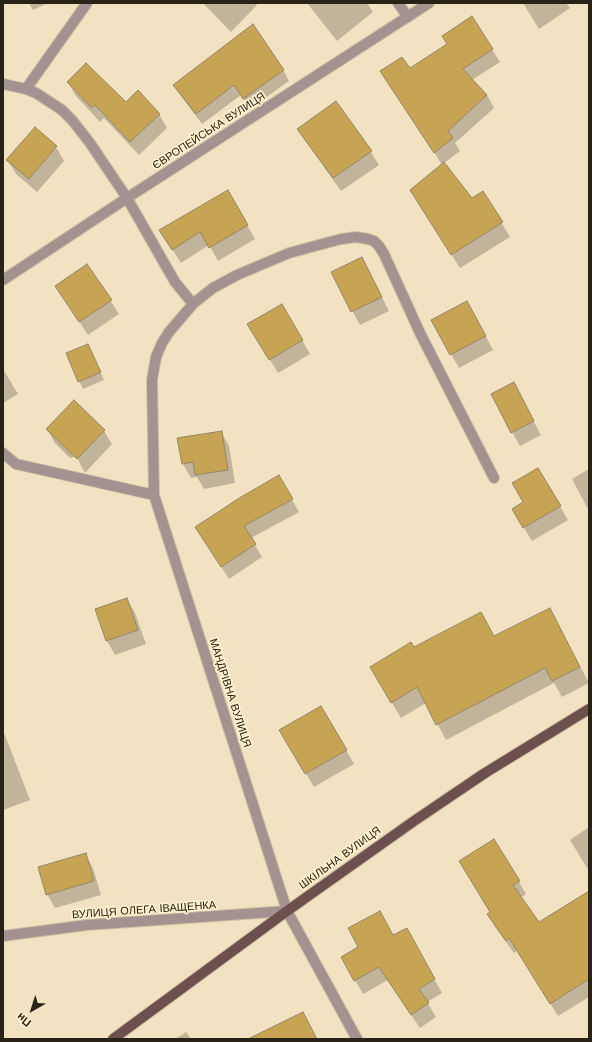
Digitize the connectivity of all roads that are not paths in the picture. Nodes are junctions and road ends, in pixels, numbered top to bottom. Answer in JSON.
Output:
{"nodes":[{"id":1,"x":87,"y":3,"type":"edge"},
{"id":2,"x":398,"y":3,"type":"edge"},
{"id":3,"x":429,"y":3,"type":"edge"},
{"id":4,"x":408,"y":17,"type":"junction"},
{"id":5,"x":3,"y":84,"type":"edge"},
{"id":6,"x":26,"y":89,"type":"junction"},
{"id":7,"x":127,"y":198,"type":"junction"},
{"id":8,"x":3,"y":280,"type":"edge"},
{"id":9,"x":193,"y":304,"type":"junction"},
{"id":10,"x":3,"y":453,"type":"edge"},
{"id":11,"x":494,"y":478,"type":"dead end"},
{"id":12,"x":154,"y":495,"type":"junction"},
{"id":13,"x":589,"y":709,"type":"edge"},
{"id":14,"x":287,"y":911,"type":"junction"},
{"id":15,"x":3,"y":936,"type":"edge"},
{"id":16,"x":113,"y":1039,"type":"edge"},
{"id":17,"x":356,"y":1039,"type":"edge"}],
"edges":[{"from":1,"to":6,"type":"street"},
{"from":2,"to":4,"type":"street"},
{"from":3,"to":4,"type":"street","name":"ЄВРОПЕЙСЬКА ВУЛИЦЯ"},
{"from":4,"to":7,"type":"street","name":"ЄВРОПЕЙСЬКА ВУЛИЦЯ"},
{"from":5,"to":6,"type":"street"},
{"from":6,"to":7,"type":"street"},
{"from":7,"to":8,"type":"street","name":"ЄВРОПЕЙСЬКА ВУЛИЦЯ"},
{"from":7,"to":9,"type":"street"},
{"from":9,"to":11,"type":"street","name":"МАНДРІВНА ВУЛИЦЯ"},
{"from":9,"to":12,"type":"street","name":"МАНДРІВНА ВУЛИЦЯ"},
{"from":10,"to":12,"type":"street"},
{"from":12,"to":14,"type":"street","name":"МАНДРІВНА ВУЛИЦЯ"},
{"from":13,"to":14,"type":"main road","name":"ШКІЛЬНА ВУЛИЦЯ"},
{"from":14,"to":15,"type":"street","name":"ВУЛИЦЯ ОЛЕГА ІВАЩЕНКА"},
{"from":14,"to":16,"type":"main road","name":"ШКІЛЬНА ВУЛИЦЯ"},
{"from":14,"to":17,"type":"street","name":"МАНДРІВНА ВУЛИЦЯ"}]}
